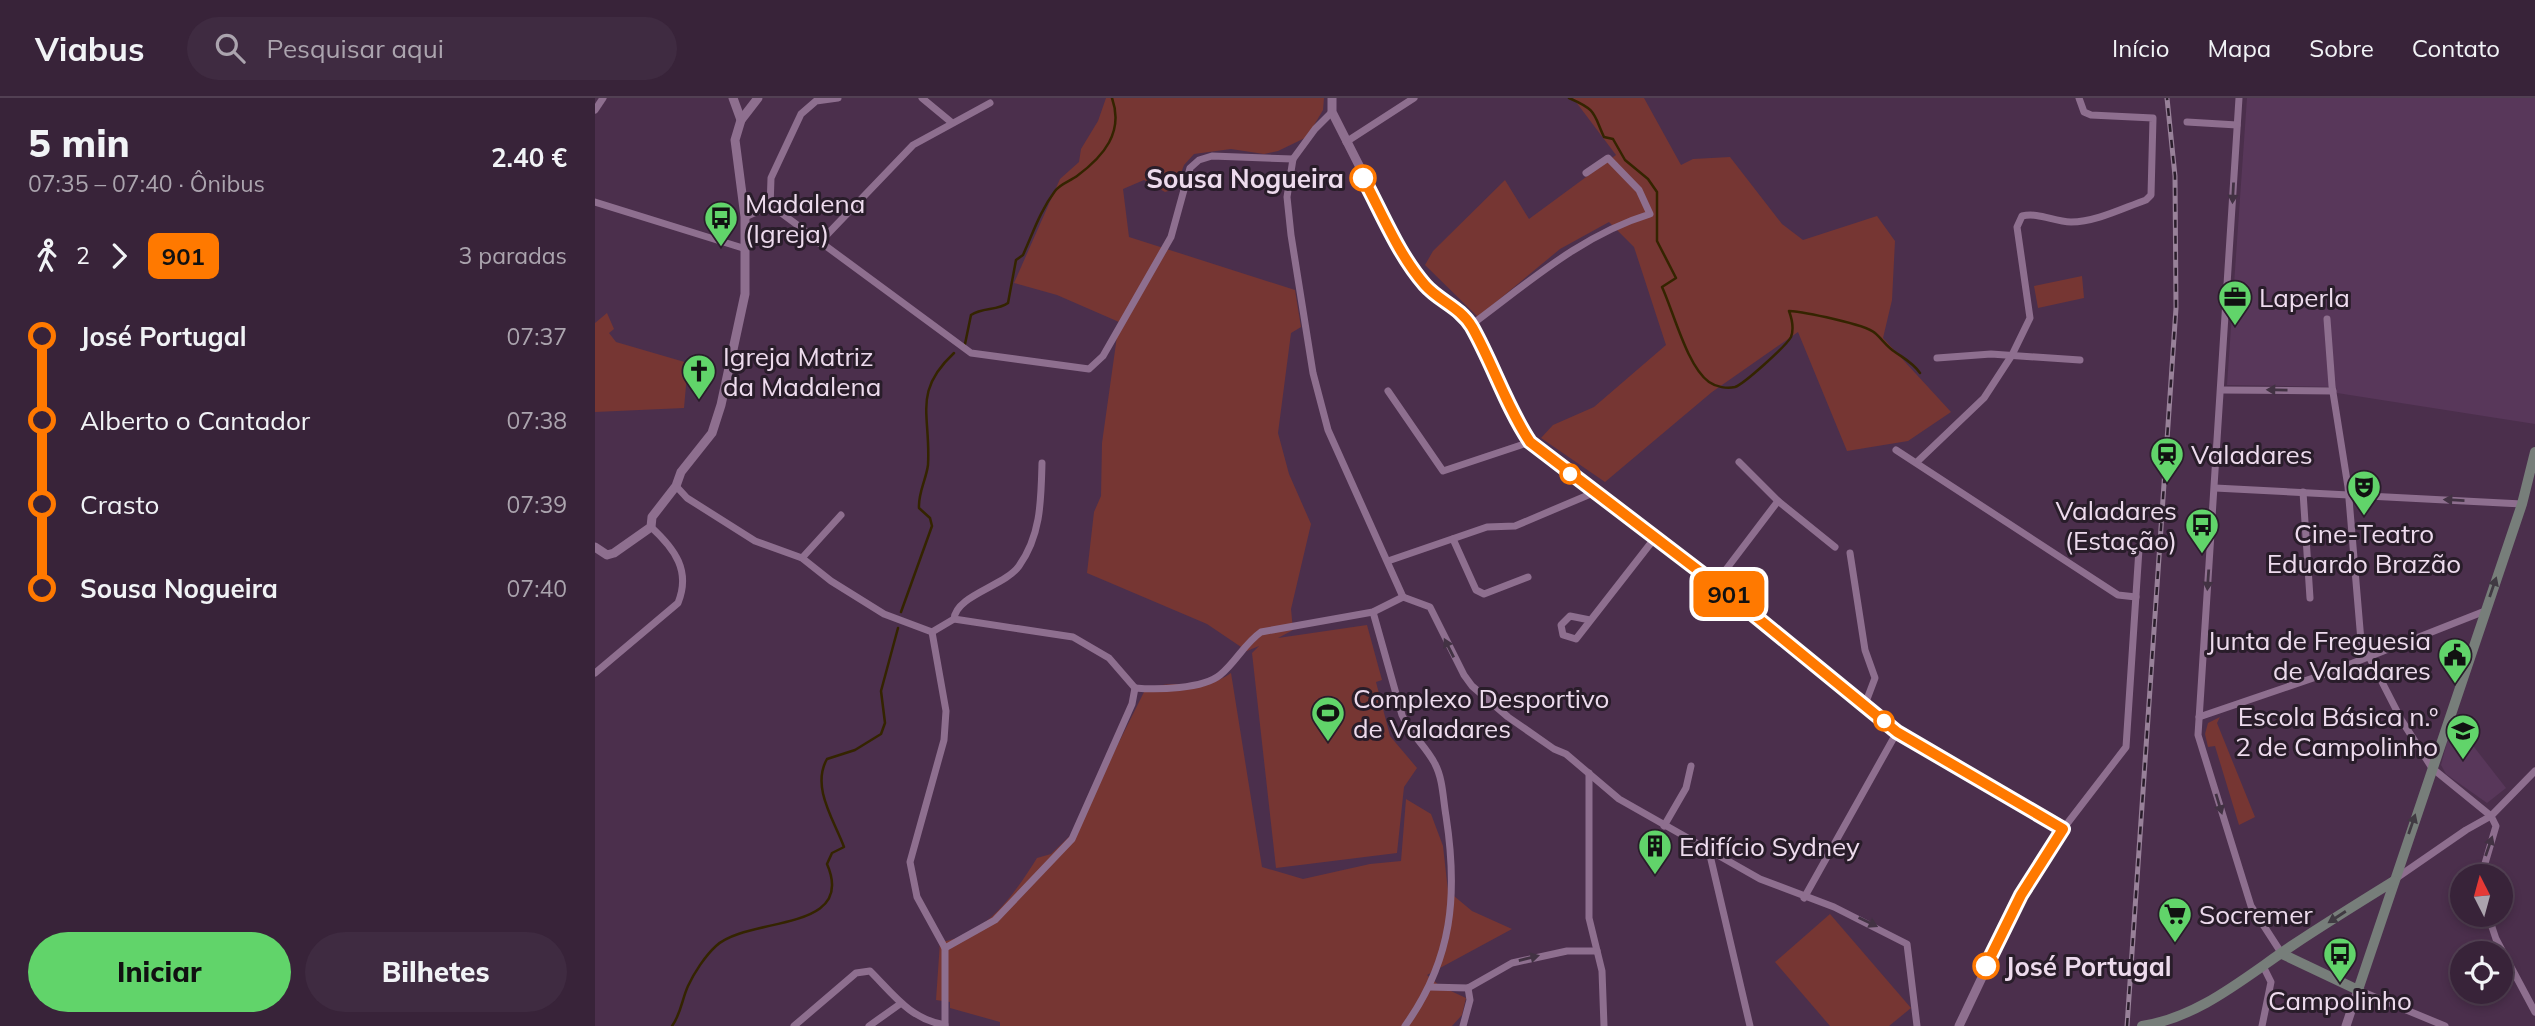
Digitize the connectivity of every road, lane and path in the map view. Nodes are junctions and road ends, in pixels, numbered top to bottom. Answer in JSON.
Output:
{"nodes":[{"id":1,"x":603,"y":98,"type":"edge"},
{"id":2,"x":733,"y":98,"type":"edge"},
{"id":3,"x":758,"y":98,"type":"edge"},
{"id":4,"x":838,"y":98,"type":"edge"},
{"id":5,"x":922,"y":98,"type":"edge"},
{"id":6,"x":1332,"y":98,"type":"edge"},
{"id":7,"x":1414,"y":98,"type":"edge"},
{"id":8,"x":2079,"y":98,"type":"edge"},
{"id":9,"x":2239,"y":98,"type":"edge"},
{"id":10,"x":990,"y":103,"type":"dead end"},
{"id":11,"x":595,"y":110,"type":"edge"},
{"id":12,"x":1332,"y":112,"type":"junction"},
{"id":13,"x":741,"y":120,"type":"junction"},
{"id":14,"x":951,"y":122,"type":"junction"},
{"id":15,"x":2187,"y":122,"type":"dead end"},
{"id":16,"x":2237,"y":125,"type":"junction"},
{"id":17,"x":1346,"y":142,"type":"junction"},
{"id":18,"x":1293,"y":159,"type":"junction"},
{"id":19,"x":1586,"y":173,"type":"dead end"},
{"id":20,"x":595,"y":202,"type":"edge"},
{"id":21,"x":769,"y":208,"type":"junction"},
{"id":22,"x":745,"y":217,"type":"junction"},
{"id":23,"x":819,"y":243,"type":"junction"},
{"id":24,"x":746,"y":249,"type":"junction"},
{"id":25,"x":2327,"y":319,"type":"dead end"},
{"id":26,"x":1471,"y":325,"type":"junction"},
{"id":27,"x":2012,"y":355,"type":"junction"},
{"id":28,"x":1937,"y":358,"type":"dead end"},
{"id":29,"x":2080,"y":360,"type":"dead end"},
{"id":30,"x":2221,"y":390,"type":"junction"},
{"id":31,"x":1388,"y":391,"type":"dead end"},
{"id":32,"x":2333,"y":391,"type":"junction"},
{"id":33,"x":1530,"y":442,"type":"junction"},
{"id":34,"x":1896,"y":450,"type":"dead end"},
{"id":35,"x":2535,"y":452,"type":"edge"},
{"id":36,"x":1918,"y":461,"type":"junction"},
{"id":37,"x":1739,"y":462,"type":"dead end"},
{"id":38,"x":1042,"y":463,"type":"dead end"},
{"id":39,"x":676,"y":486,"type":"junction"},
{"id":40,"x":2215,"y":488,"type":"junction"},
{"id":41,"x":2303,"y":492,"type":"junction"},
{"id":42,"x":1593,"y":493,"type":"junction"},
{"id":43,"x":2349,"y":494,"type":"junction"},
{"id":44,"x":1777,"y":501,"type":"junction"},
{"id":45,"x":2522,"y":504,"type":"junction"},
{"id":46,"x":2535,"y":505,"type":"edge"},
{"id":47,"x":841,"y":515,"type":"dead end"},
{"id":48,"x":651,"y":527,"type":"junction"},
{"id":49,"x":1454,"y":539,"type":"junction"},
{"id":50,"x":1654,"y":539,"type":"junction"},
{"id":51,"x":595,"y":547,"type":"edge"},
{"id":52,"x":1835,"y":547,"type":"dead end"},
{"id":53,"x":2139,"y":548,"type":"dead end"},
{"id":54,"x":1850,"y":553,"type":"dead end"},
{"id":55,"x":802,"y":558,"type":"junction"},
{"id":56,"x":1388,"y":561,"type":"junction"},
{"id":57,"x":1528,"y":577,"type":"dead end"},
{"id":58,"x":1716,"y":584,"type":"junction"},
{"id":59,"x":1403,"y":597,"type":"junction"},
{"id":60,"x":2136,"y":597,"type":"junction"},
{"id":61,"x":2310,"y":598,"type":"dead end"},
{"id":62,"x":2485,"y":611,"type":"junction"},
{"id":63,"x":1373,"y":612,"type":"junction"},
{"id":64,"x":954,"y":619,"type":"junction"},
{"id":65,"x":1590,"y":620,"type":"dead end"},
{"id":66,"x":932,"y":632,"type":"junction"},
{"id":67,"x":2368,"y":655,"type":"junction"},
{"id":68,"x":595,"y":673,"type":"edge"},
{"id":69,"x":1135,"y":688,"type":"junction"},
{"id":70,"x":1864,"y":707,"type":"junction"},
{"id":71,"x":2199,"y":717,"type":"junction"},
{"id":72,"x":1897,"y":732,"type":"junction"},
{"id":73,"x":1691,"y":766,"type":"dead end"},
{"id":74,"x":2432,"y":768,"type":"junction"},
{"id":75,"x":2535,"y":771,"type":"edge"},
{"id":76,"x":1589,"y":773,"type":"junction"},
{"id":77,"x":2491,"y":816,"type":"junction"},
{"id":78,"x":1664,"y":827,"type":"junction"},
{"id":79,"x":2063,"y":829,"type":"junction"},
{"id":80,"x":1709,"y":851,"type":"junction"},
{"id":81,"x":2484,"y":864,"type":"edge"},
{"id":82,"x":2394,"y":881,"type":"junction"},
{"id":83,"x":1804,"y":898,"type":"junction"},
{"id":84,"x":2492,"y":928,"type":"edge"},
{"id":85,"x":945,"y":948,"type":"junction"},
{"id":86,"x":1598,"y":951,"type":"junction"},
{"id":87,"x":2281,"y":954,"type":"junction"},
{"id":88,"x":2264,"y":968,"type":"junction"},
{"id":89,"x":1429,"y":987,"type":"junction"},
{"id":90,"x":1468,"y":988,"type":"junction"},
{"id":91,"x":2358,"y":990,"type":"junction"},
{"id":92,"x":900,"y":1004,"type":"junction"},
{"id":93,"x":2535,"y":1012,"type":"edge"},
{"id":94,"x":2147,"y":1025,"type":"edge"},
{"id":95,"x":794,"y":1026,"type":"edge"},
{"id":96,"x":869,"y":1026,"type":"edge"},
{"id":97,"x":945,"y":1026,"type":"edge"},
{"id":98,"x":1405,"y":1026,"type":"edge"},
{"id":99,"x":1462,"y":1026,"type":"edge"},
{"id":100,"x":1604,"y":1026,"type":"edge"},
{"id":101,"x":1750,"y":1026,"type":"edge"},
{"id":102,"x":1917,"y":1026,"type":"edge"},
{"id":103,"x":1959,"y":1026,"type":"edge"},
{"id":104,"x":2141,"y":1026,"type":"edge"},
{"id":105,"x":2262,"y":1026,"type":"edge"},
{"id":106,"x":2346,"y":1026,"type":"edge"},
{"id":107,"x":2445,"y":1026,"type":"edge"}],
"edges":[{"from":1,"to":11,"type":"street"},
{"from":2,"to":13,"type":"street"},
{"from":3,"to":13,"type":"street"},
{"from":4,"to":21,"type":"street"},
{"from":5,"to":14,"type":"street"},
{"from":6,"to":12,"type":"street"},
{"from":7,"to":17,"type":"street"},
{"from":8,"to":27,"type":"street"},
{"from":9,"to":16,"type":"street"},
{"from":10,"to":14,"type":"street"},
{"from":12,"to":17,"type":"street"},
{"from":12,"to":18,"type":"street"},
{"from":13,"to":22,"type":"street"},
{"from":14,"to":23,"type":"street"},
{"from":15,"to":16,"type":"street"},
{"from":16,"to":30,"type":"street","one_way":true},
{"from":17,"to":26,"type":"street"},
{"from":18,"to":23,"type":"street"},
{"from":18,"to":56,"type":"street"},
{"from":19,"to":26,"type":"street"},
{"from":20,"to":24,"type":"street"},
{"from":21,"to":22,"type":"street"},
{"from":21,"to":23,"type":"street"},
{"from":22,"to":24,"type":"street"},
{"from":24,"to":39,"type":"street"},
{"from":25,"to":32,"type":"street"},
{"from":26,"to":33,"type":"street"},
{"from":27,"to":28,"type":"street"},
{"from":27,"to":29,"type":"street"},
{"from":27,"to":36,"type":"street"},
{"from":32,"to":30,"type":"street","one_way":true},
{"from":30,"to":40,"type":"street"},
{"from":31,"to":33,"type":"street"},
{"from":32,"to":43,"type":"street"},
{"from":33,"to":42,"type":"street"},
{"from":34,"to":36,"type":"street"},
{"from":35,"to":45,"type":"main road"},
{"from":36,"to":60,"type":"street"},
{"from":37,"to":44,"type":"street"},
{"from":38,"to":64,"type":"street"},
{"from":39,"to":48,"type":"street"},
{"from":39,"to":55,"type":"street"},
{"from":40,"to":41,"type":"street"},
{"from":40,"to":71,"type":"street","one_way":true},
{"from":41,"to":43,"type":"street"},
{"from":41,"to":61,"type":"street"},
{"from":42,"to":49,"type":"street"},
{"from":42,"to":50,"type":"street"},
{"from":45,"to":43,"type":"street","one_way":true},
{"from":43,"to":67,"type":"street"},
{"from":44,"to":52,"type":"street"},
{"from":44,"to":58,"type":"street"},
{"from":45,"to":46,"type":"main road"},
{"from":62,"to":45,"type":"main road","one_way":true},
{"from":47,"to":55,"type":"street"},
{"from":48,"to":51,"type":"street"},
{"from":48,"to":68,"type":"street"},
{"from":49,"to":56,"type":"street"},
{"from":49,"to":57,"type":"street"},
{"from":50,"to":58,"type":"street"},
{"from":50,"to":65,"type":"street"},
{"from":53,"to":60,"type":"street"},
{"from":54,"to":70,"type":"street"},
{"from":55,"to":66,"type":"street"},
{"from":56,"to":59,"type":"street"},
{"from":58,"to":70,"type":"street"},
{"from":59,"to":63,"type":"street"},
{"from":76,"to":59,"type":"street","one_way":true},
{"from":60,"to":79,"type":"street"},
{"from":62,"to":67,"type":"street"},
{"from":62,"to":74,"type":"main road"},
{"from":63,"to":69,"type":"street"},
{"from":63,"to":89,"type":"street"},
{"from":64,"to":66,"type":"street"},
{"from":64,"to":69,"type":"street"},
{"from":66,"to":85,"type":"street"},
{"from":67,"to":71,"type":"street"},
{"from":67,"to":74,"type":"street"},
{"from":69,"to":85,"type":"street"},
{"from":70,"to":72,"type":"street"},
{"from":71,"to":87,"type":"street","one_way":true},
{"from":72,"to":79,"type":"street"},
{"from":72,"to":83,"type":"street"},
{"from":73,"to":78,"type":"street"},
{"from":74,"to":77,"type":"street"},
{"from":82,"to":74,"type":"main road","one_way":true},
{"from":75,"to":77,"type":"street"},
{"from":76,"to":78,"type":"street"},
{"from":76,"to":86,"type":"street"},
{"from":81,"to":77,"type":"street","one_way":true},
{"from":77,"to":82,"type":"street"},
{"from":78,"to":80,"type":"street"},
{"from":79,"to":103,"type":"street"},
{"from":80,"to":83,"type":"street"},
{"from":80,"to":101,"type":"street"},
{"from":82,"to":87,"type":"main road","one_way":true},
{"from":82,"to":91,"type":"main road"},
{"from":83,"to":102,"type":"street","one_way":true},
{"from":84,"to":93,"type":"street"},
{"from":85,"to":97,"type":"street"},
{"from":90,"to":86,"type":"street","one_way":true},
{"from":86,"to":100,"type":"street"},
{"from":87,"to":88,"type":"main road"},
{"from":87,"to":91,"type":"main road"},
{"from":88,"to":94,"type":"main road"},
{"from":88,"to":105,"type":"street"},
{"from":89,"to":90,"type":"street"},
{"from":89,"to":98,"type":"street"},
{"from":90,"to":99,"type":"street"},
{"from":91,"to":106,"type":"street"},
{"from":91,"to":107,"type":"street"},
{"from":92,"to":95,"type":"street"},
{"from":92,"to":96,"type":"street"},
{"from":92,"to":97,"type":"street"},
{"from":94,"to":104,"type":"main road"}]}
